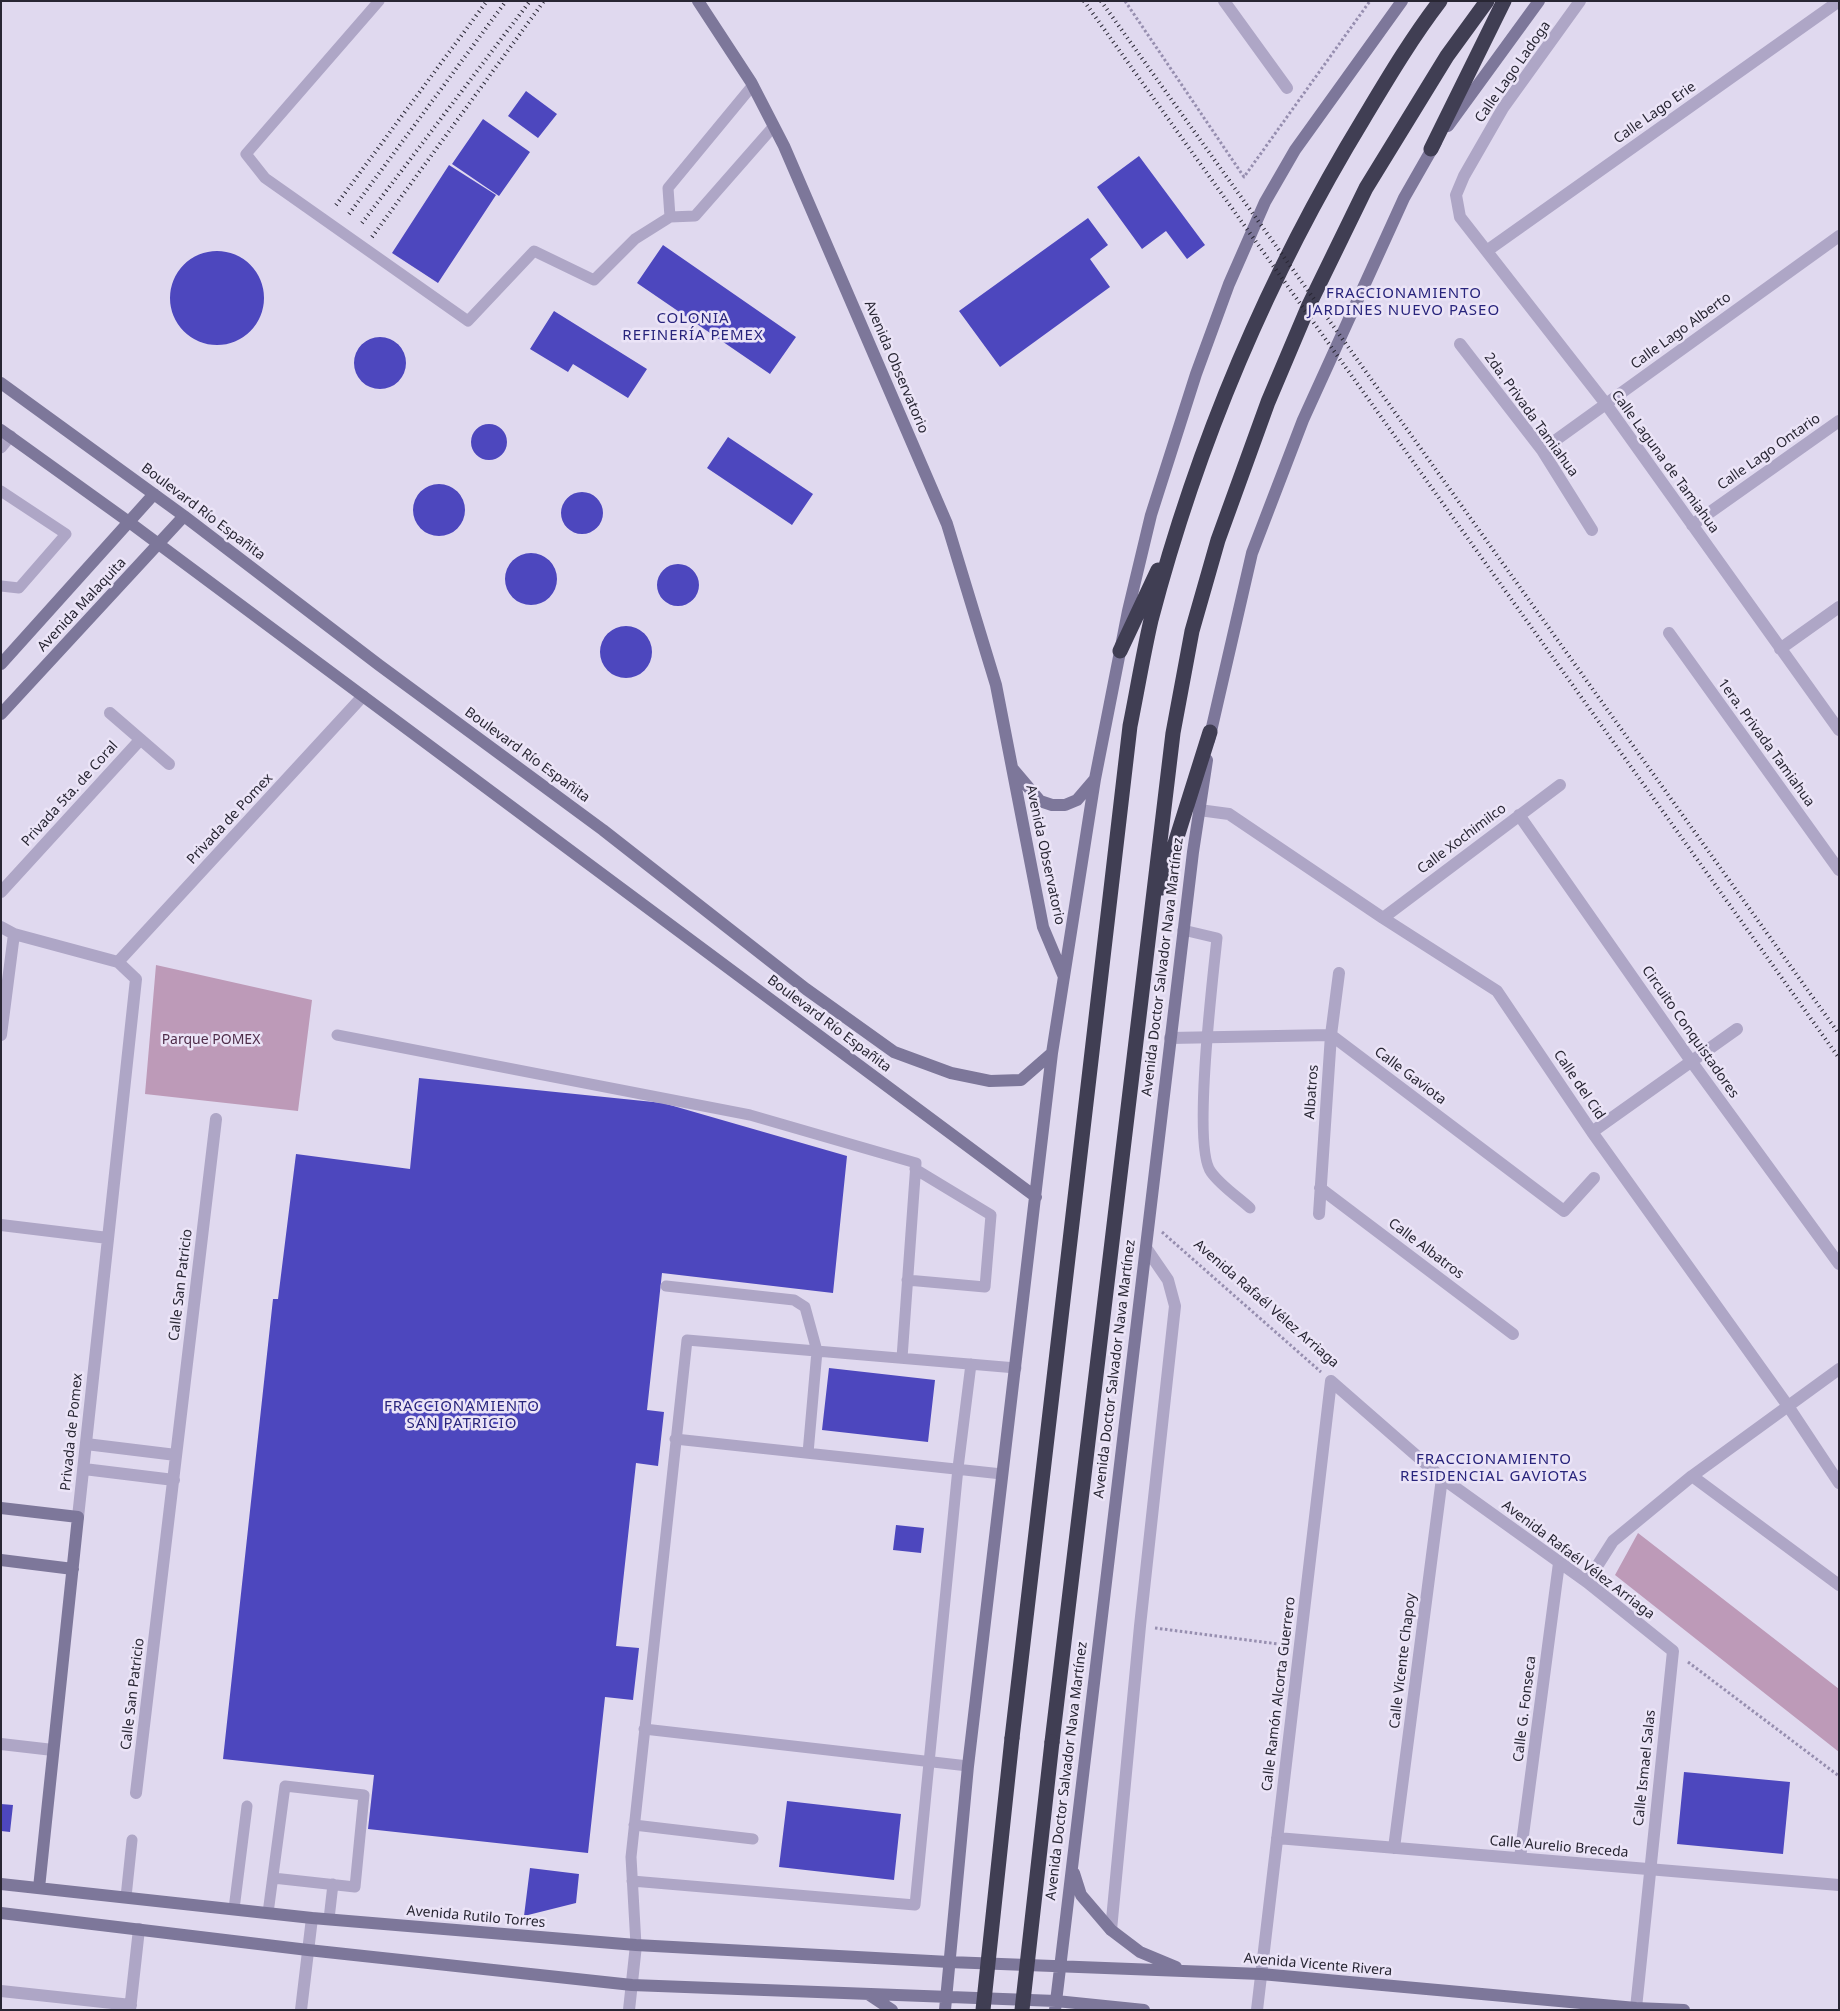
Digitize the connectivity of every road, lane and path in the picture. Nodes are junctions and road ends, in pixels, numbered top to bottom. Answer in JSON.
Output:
{"nodes":[{"id":1,"x":379,"y":1,"type":"edge"},
{"id":2,"x":698,"y":1,"type":"edge"},
{"id":3,"x":1125,"y":1,"type":"edge"},
{"id":4,"x":1224,"y":1,"type":"edge"},
{"id":5,"x":1370,"y":1,"type":"edge"},
{"id":6,"x":1402,"y":1,"type":"edge"},
{"id":7,"x":1440,"y":1,"type":"edge"},
{"id":8,"x":1487,"y":1,"type":"edge"},
{"id":9,"x":1504,"y":1,"type":"edge"},
{"id":10,"x":1540,"y":1,"type":"edge"},
{"id":11,"x":1580,"y":1,"type":"edge"},
{"id":12,"x":1839,"y":1,"type":"edge"},
{"id":13,"x":753,"y":85,"type":"junction"},
{"id":14,"x":1287,"y":88,"type":"dead end"},
{"id":15,"x":774,"y":126,"type":"junction"},
{"id":16,"x":1431,"y":149,"type":"junction"},
{"id":17,"x":670,"y":217,"type":"junction"},
{"id":18,"x":1460,"y":217,"type":"joint"},
{"id":19,"x":1839,"y":236,"type":"edge"},
{"id":20,"x":1488,"y":250,"type":"junction"},
{"id":21,"x":1460,"y":344,"type":"dead end"},
{"id":22,"x":1,"y":382,"type":"edge"},
{"id":23,"x":1606,"y":404,"type":"junction"},
{"id":24,"x":1839,"y":421,"type":"edge"},
{"id":25,"x":6,"y":433,"type":"edge"},
{"id":26,"x":1,"y":448,"type":"edge"},
{"id":27,"x":1542,"y":450,"type":"junction"},
{"id":28,"x":1,"y":491,"type":"edge"},
{"id":29,"x":154,"y":494,"type":"junction"},
{"id":30,"x":184,"y":516,"type":"junction"},
{"id":31,"x":129,"y":522,"type":"junction"},
{"id":32,"x":1692,"y":525,"type":"junction"},
{"id":33,"x":1177,"y":528,"type":"junction"},
{"id":34,"x":1592,"y":530,"type":"dead end"},
{"id":35,"x":158,"y":544,"type":"junction"},
{"id":36,"x":1,"y":586,"type":"edge"},
{"id":37,"x":1839,"y":608,"type":"edge"},
{"id":38,"x":1669,"y":633,"type":"dead end"},
{"id":39,"x":1780,"y":649,"type":"junction"},
{"id":40,"x":1120,"y":651,"type":"junction"},
{"id":41,"x":1,"y":664,"type":"edge"},
{"id":42,"x":363,"y":696,"type":"junction"},
{"id":43,"x":110,"y":713,"type":"dead end"},
{"id":44,"x":1,"y":714,"type":"edge"},
{"id":45,"x":1839,"y":730,"type":"edge"},
{"id":46,"x":1210,"y":732,"type":"junction"},
{"id":47,"x":140,"y":740,"type":"junction"},
{"id":48,"x":169,"y":764,"type":"dead end"},
{"id":49,"x":1011,"y":767,"type":"junction"},
{"id":50,"x":1095,"y":779,"type":"junction"},
{"id":51,"x":1560,"y":785,"type":"dead end"},
{"id":52,"x":1199,"y":810,"type":"junction"},
{"id":53,"x":1519,"y":815,"type":"junction"},
{"id":54,"x":1839,"y":870,"type":"edge"},
{"id":55,"x":1,"y":892,"type":"edge"},
{"id":56,"x":1383,"y":918,"type":"junction"},
{"id":57,"x":1150,"y":923,"type":"junction"},
{"id":58,"x":1,"y":927,"type":"edge"},
{"id":59,"x":1184,"y":930,"type":"junction"},
{"id":60,"x":14,"y":934,"type":"junction"},
{"id":61,"x":118,"y":962,"type":"junction"},
{"id":62,"x":1339,"y":973,"type":"dead end"},
{"id":63,"x":1064,"y":977,"type":"junction"},
{"id":64,"x":1737,"y":1029,"type":"dead end"},
{"id":65,"x":1,"y":1035,"type":"edge"},
{"id":66,"x":337,"y":1035,"type":"dead end"},
{"id":67,"x":1331,"y":1035,"type":"junction"},
{"id":68,"x":1206,"y":1037,"type":"junction"},
{"id":69,"x":1170,"y":1038,"type":"junction"},
{"id":70,"x":1052,"y":1053,"type":"junction"},
{"id":71,"x":1691,"y":1061,"type":"junction"},
{"id":72,"x":216,"y":1119,"type":"dead end"},
{"id":73,"x":1592,"y":1132,"type":"junction"},
{"id":74,"x":916,"y":1169,"type":"junction"},
{"id":75,"x":1594,"y":1178,"type":"dead end"},
{"id":76,"x":1320,"y":1188,"type":"junction"},
{"id":77,"x":1036,"y":1197,"type":"junction"},
{"id":78,"x":1250,"y":1208,"type":"dead end"},
{"id":79,"x":1319,"y":1214,"type":"dead end"},
{"id":80,"x":1149,"y":1220,"type":"junction"},
{"id":81,"x":1,"y":1225,"type":"edge"},
{"id":82,"x":108,"y":1238,"type":"junction"},
{"id":83,"x":1146,"y":1248,"type":"junction"},
{"id":84,"x":1839,"y":1264,"type":"edge"},
{"id":85,"x":907,"y":1280,"type":"junction"},
{"id":86,"x":666,"y":1286,"type":"dead end"},
{"id":87,"x":1513,"y":1334,"type":"dead end"},
{"id":88,"x":817,"y":1351,"type":"junction"},
{"id":89,"x":902,"y":1358,"type":"junction"},
{"id":90,"x":971,"y":1364,"type":"junction"},
{"id":91,"x":1016,"y":1368,"type":"junction"},
{"id":92,"x":1839,"y":1369,"type":"edge"},
{"id":93,"x":1331,"y":1381,"type":"junction"},
{"id":94,"x":1788,"y":1406,"type":"junction"},
{"id":95,"x":675,"y":1439,"type":"junction"},
{"id":96,"x":86,"y":1444,"type":"junction"},
{"id":97,"x":808,"y":1453,"type":"junction"},
{"id":98,"x":176,"y":1455,"type":"junction"},
{"id":99,"x":958,"y":1468,"type":"junction"},
{"id":100,"x":84,"y":1469,"type":"junction"},
{"id":101,"x":1002,"y":1474,"type":"junction"},
{"id":102,"x":1692,"y":1476,"type":"junction"},
{"id":103,"x":1442,"y":1478,"type":"junction"},
{"id":104,"x":174,"y":1480,"type":"junction"},
{"id":105,"x":1839,"y":1483,"type":"edge"},
{"id":106,"x":1,"y":1508,"type":"edge"},
{"id":107,"x":78,"y":1518,"type":"junction"},
{"id":108,"x":1,"y":1560,"type":"edge"},
{"id":109,"x":1559,"y":1563,"type":"junction"},
{"id":110,"x":73,"y":1569,"type":"junction"},
{"id":111,"x":1589,"y":1579,"type":"junction"},
{"id":112,"x":1839,"y":1585,"type":"edge"},
{"id":113,"x":1140,"y":1626,"type":"junction"},
{"id":114,"x":1300,"y":1646,"type":"junction"},
{"id":115,"x":1673,"y":1651,"type":"junction"},
{"id":116,"x":644,"y":1729,"type":"junction"},
{"id":117,"x":1,"y":1744,"type":"edge"},
{"id":118,"x":53,"y":1750,"type":"junction"},
{"id":119,"x":930,"y":1762,"type":"junction"},
{"id":120,"x":968,"y":1766,"type":"junction"},
{"id":121,"x":1839,"y":1776,"type":"edge"},
{"id":122,"x":136,"y":1792,"type":"dead end"},
{"id":123,"x":247,"y":1806,"type":"dead end"},
{"id":124,"x":634,"y":1825,"type":"junction"},
{"id":125,"x":1277,"y":1838,"type":"junction"},
{"id":126,"x":752,"y":1839,"type":"dead end"},
{"id":127,"x":132,"y":1840,"type":"dead end"},
{"id":128,"x":1394,"y":1848,"type":"junction"},
{"id":129,"x":1520,"y":1858,"type":"junction"},
{"id":130,"x":1072,"y":1866,"type":"junction"},
{"id":131,"x":1649,"y":1869,"type":"junction"},
{"id":132,"x":273,"y":1878,"type":"junction"},
{"id":133,"x":632,"y":1881,"type":"junction"},
{"id":134,"x":1,"y":1884,"type":"edge"},
{"id":135,"x":333,"y":1884,"type":"junction"},
{"id":136,"x":1839,"y":1885,"type":"edge"},
{"id":137,"x":39,"y":1888,"type":"junction"},
{"id":138,"x":126,"y":1897,"type":"junction"},
{"id":139,"x":234,"y":1909,"type":"junction"},
{"id":140,"x":1,"y":1913,"type":"edge"},
{"id":141,"x":268,"y":1913,"type":"junction"},
{"id":142,"x":312,"y":1918,"type":"junction"},
{"id":143,"x":329,"y":1920,"type":"junction"},
{"id":144,"x":139,"y":1929,"type":"junction"},
{"id":145,"x":1111,"y":1930,"type":"junction"},
{"id":146,"x":636,"y":1945,"type":"junction"},
{"id":147,"x":308,"y":1950,"type":"junction"},
{"id":148,"x":949,"y":1962,"type":"junction"},
{"id":149,"x":1060,"y":1966,"type":"junction"},
{"id":150,"x":1183,"y":1970,"type":"junction"},
{"id":151,"x":1261,"y":1974,"type":"junction"},
{"id":152,"x":632,"y":1985,"type":"junction"},
{"id":153,"x":1,"y":1991,"type":"edge"},
{"id":154,"x":868,"y":1994,"type":"junction"},
{"id":155,"x":946,"y":1997,"type":"junction"},
{"id":156,"x":1056,"y":2006,"type":"edge"},
{"id":157,"x":130,"y":2007,"type":"edge"},
{"id":158,"x":1601,"y":2007,"type":"edge"},
{"id":159,"x":1636,"y":2009,"type":"edge"},
{"id":160,"x":301,"y":2010,"type":"edge"},
{"id":161,"x":629,"y":2010,"type":"edge"},
{"id":162,"x":892,"y":2010,"type":"edge"},
{"id":163,"x":945,"y":2010,"type":"edge"},
{"id":164,"x":983,"y":2010,"type":"edge"},
{"id":165,"x":1022,"y":2010,"type":"edge"},
{"id":166,"x":1144,"y":2010,"type":"edge"},
{"id":167,"x":1257,"y":2010,"type":"edge"},
{"id":168,"x":1684,"y":2010,"type":"edge"}],
"edges":[{"from":1,"to":17,"type":"lane"},
{"from":2,"to":13,"type":"main road","name":"Avenida Observatorio"},
{"from":3,"to":5,"type":"path"},
{"from":4,"to":14,"type":"street"},
{"from":6,"to":40,"type":"main road"},
{"from":7,"to":33,"type":"highway"},
{"from":8,"to":57,"type":"highway","name":"Avenida Doctor Salvador Nava Martínez"},
{"from":9,"to":16,"type":"highway"},
{"from":10,"to":16,"type":"main road","name":"Avenida Doctor Salvador Nava Martínez"},
{"from":11,"to":18,"type":"street","name":"Calle Lago Ladoga"},
{"from":12,"to":20,"type":"street","name":"Calle Lago Erie"},
{"from":13,"to":15,"type":"main road","name":"Avenida Observatorio"},
{"from":13,"to":17,"type":"lane"},
{"from":15,"to":17,"type":"lane"},
{"from":15,"to":49,"type":"main road","name":"Avenida Observatorio"},
{"from":16,"to":46,"type":"main road","name":"Avenida Doctor Salvador Nava Martínez"},
{"from":18,"to":20,"type":"street","name":"Calle Laguna de Tamiahua"},
{"from":19,"to":23,"type":"street","name":"Calle Lago Alberto"},
{"from":20,"to":23,"type":"street","name":"Calle Laguna de Tamiahua"},
{"from":21,"to":27,"type":"street","name":"2da. Privada Tamiahua"},
{"from":22,"to":29,"type":"main road","name":"Boulevard Río Españita"},
{"from":23,"to":27,"type":"street","name":"Calle Lago Alberto"},
{"from":23,"to":32,"type":"street","name":"Calle Laguna de Tamiahua"},
{"from":24,"to":32,"type":"street","name":"Calle Lago Ontario"},
{"from":25,"to":26,"type":"lane"},
{"from":25,"to":31,"type":"main road","name":"Boulevard Río Españita"},
{"from":27,"to":34,"type":"street","name":"2da. Privada Tamiahua"},
{"from":28,"to":36,"type":"lane"},
{"from":29,"to":30,"type":"main road","name":"Boulevard Río Españita"},
{"from":29,"to":31,"type":"main road","name":"Avenida Malaquita"},
{"from":30,"to":35,"type":"main road","name":"Avenida Malaquita"},
{"from":30,"to":70,"type":"main road","name":"Boulevard Río Españita"},
{"from":31,"to":35,"type":"main road","name":"Boulevard Río Españita"},
{"from":31,"to":41,"type":"main road","name":"Avenida Malaquita"},
{"from":32,"to":39,"type":"street","name":"Calle Laguna de Tamiahua"},
{"from":33,"to":40,"type":"highway"},
{"from":33,"to":164,"type":"highway","bridge":true},
{"from":35,"to":42,"type":"main road","name":"Boulevard Río Españita"},
{"from":35,"to":44,"type":"main road","name":"Avenida Malaquita"},
{"from":37,"to":39,"type":"street"},
{"from":38,"to":54,"type":"street","name":"1era. Privada Tamiahua"},
{"from":39,"to":45,"type":"street","name":"Calle Laguna de Tamiahua"},
{"from":40,"to":50,"type":"main road"},
{"from":42,"to":61,"type":"street","name":"Privada de Pomex"},
{"from":42,"to":77,"type":"main road","name":"Boulevard Río Españita"},
{"from":43,"to":47,"type":"street"},
{"from":46,"to":52,"type":"main road","name":"Avenida Doctor Salvador Nava Martínez"},
{"from":46,"to":57,"type":"highway"},
{"from":47,"to":48,"type":"street"},
{"from":47,"to":55,"type":"street","name":"Privada 5ta. de Coral"},
{"from":49,"to":50,"type":"main road","name":"Avenida Observatorio"},
{"from":49,"to":63,"type":"main road","name":"Avenida Observatorio"},
{"from":50,"to":63,"type":"main road"},
{"from":51,"to":53,"type":"street","name":"Calle Xochimilco"},
{"from":52,"to":56,"type":"street","name":"Calle del Cid"},
{"from":52,"to":59,"type":"main road","name":"Avenida Doctor Salvador Nava Martínez"},
{"from":53,"to":56,"type":"street","name":"Calle Xochimilco"},
{"from":53,"to":71,"type":"street","name":"Circuito Conquistadores"},
{"from":56,"to":73,"type":"street","name":"Calle del Cid"},
{"from":57,"to":165,"type":"highway","name":"Avenida Doctor Salvador Nava Martínez","bridge":true},
{"from":58,"to":60,"type":"street"},
{"from":59,"to":68,"type":"lane"},
{"from":59,"to":69,"type":"main road","name":"Avenida Doctor Salvador Nava Martínez"},
{"from":60,"to":61,"type":"street"},
{"from":60,"to":65,"type":"street"},
{"from":61,"to":82,"type":"street","name":"Privada de Pomex"},
{"from":62,"to":67,"type":"street","name":"Albatros"},
{"from":63,"to":70,"type":"main road"},
{"from":64,"to":71,"type":"street"},
{"from":66,"to":74,"type":"lane"},
{"from":67,"to":68,"type":"street"},
{"from":67,"to":75,"type":"street","name":"Calle Gaviota"},
{"from":67,"to":76,"type":"street","name":"Albatros"},
{"from":68,"to":69,"type":"street"},
{"from":68,"to":78,"type":"lane"},
{"from":69,"to":80,"type":"main road","name":"Avenida Doctor Salvador Nava Martínez"},
{"from":70,"to":77,"type":"main road"},
{"from":71,"to":73,"type":"street"},
{"from":71,"to":84,"type":"street","name":"Circuito Conquistadores"},
{"from":72,"to":98,"type":"street","name":"Calle San Patricio"},
{"from":73,"to":94,"type":"street","name":"Calle del Cid"},
{"from":74,"to":85,"type":"lane"},
{"from":74,"to":85,"type":"lane"},
{"from":76,"to":79,"type":"street","name":"Albatros"},
{"from":76,"to":87,"type":"street","name":"Calle Albatros"},
{"from":77,"to":91,"type":"main road"},
{"from":80,"to":83,"type":"main road","name":"Avenida Doctor Salvador Nava Martínez"},
{"from":80,"to":93,"type":"path","name":"Avenida Rafaél Vélez Arriaga"},
{"from":81,"to":82,"type":"street"},
{"from":82,"to":96,"type":"street","name":"Privada de Pomex"},
{"from":83,"to":113,"type":"street"},
{"from":83,"to":130,"type":"main road","name":"Avenida Doctor Salvador Nava Martínez"},
{"from":85,"to":89,"type":"lane"},
{"from":86,"to":88,"type":"lane"},
{"from":88,"to":89,"type":"lane"},
{"from":88,"to":95,"type":"lane"},
{"from":88,"to":97,"type":"lane"},
{"from":89,"to":90,"type":"lane"},
{"from":90,"to":91,"type":"lane"},
{"from":90,"to":99,"type":"lane"},
{"from":91,"to":101,"type":"main road"},
{"from":92,"to":94,"type":"street"},
{"from":93,"to":103,"type":"street","name":"Avenida Rafaél Vélez Arriaga"},
{"from":93,"to":114,"type":"street","name":"Calle Ramón Alcorta Guerrero"},
{"from":94,"to":102,"type":"street"},
{"from":94,"to":105,"type":"street","name":"Calle del Cid"},
{"from":95,"to":97,"type":"lane"},
{"from":95,"to":116,"type":"lane"},
{"from":96,"to":98,"type":"street"},
{"from":96,"to":100,"type":"street","name":"Privada de Pomex"},
{"from":97,"to":99,"type":"lane"},
{"from":98,"to":104,"type":"street","name":"Calle San Patricio"},
{"from":99,"to":101,"type":"lane"},
{"from":99,"to":119,"type":"lane"},
{"from":100,"to":104,"type":"street"},
{"from":100,"to":107,"type":"street","name":"Privada de Pomex"},
{"from":101,"to":120,"type":"main road"},
{"from":102,"to":111,"type":"street"},
{"from":102,"to":112,"type":"street"},
{"from":103,"to":109,"type":"street","name":"Avenida Rafaél Vélez Arriaga"},
{"from":103,"to":128,"type":"street","name":"Calle Vicente Chapoy"},
{"from":104,"to":122,"type":"street","name":"Calle San Patricio"},
{"from":106,"to":107,"type":"main road"},
{"from":107,"to":110,"type":"main road","name":"Privada de Pomex"},
{"from":108,"to":110,"type":"main road"},
{"from":109,"to":111,"type":"street","name":"Avenida Rafaél Vélez Arriaga"},
{"from":109,"to":129,"type":"street","name":"Calle G. Fonseca"},
{"from":110,"to":118,"type":"main road","name":"Privada de Pomex"},
{"from":111,"to":115,"type":"street","name":"Avenida Rafaél Vélez Arriaga"},
{"from":113,"to":114,"type":"path"},
{"from":113,"to":145,"type":"street"},
{"from":114,"to":125,"type":"street","name":"Calle Ramón Alcorta Guerrero"},
{"from":115,"to":121,"type":"path"},
{"from":115,"to":131,"type":"street","name":"Calle Ismael Salas"},
{"from":116,"to":119,"type":"lane"},
{"from":116,"to":124,"type":"lane"},
{"from":117,"to":118,"type":"street"},
{"from":118,"to":137,"type":"main road","name":"Privada de Pomex"},
{"from":119,"to":120,"type":"lane"},
{"from":119,"to":133,"type":"lane"},
{"from":120,"to":148,"type":"main road"},
{"from":123,"to":139,"type":"lane"},
{"from":124,"to":126,"type":"lane"},
{"from":124,"to":133,"type":"lane"},
{"from":125,"to":128,"type":"street","name":"Calle Aurelio Breceda"},
{"from":125,"to":151,"type":"street","name":"Calle Ramón Alcorta Guerrero"},
{"from":127,"to":138,"type":"lane"},
{"from":128,"to":129,"type":"street","name":"Calle Aurelio Breceda"},
{"from":129,"to":131,"type":"street","name":"Calle Aurelio Breceda"},
{"from":130,"to":145,"type":"main road"},
{"from":130,"to":149,"type":"main road","name":"Avenida Doctor Salvador Nava Martínez"},
{"from":131,"to":136,"type":"street","name":"Calle Aurelio Breceda"},
{"from":131,"to":159,"type":"street","name":"Calle Ismael Salas"},
{"from":132,"to":135,"type":"lane"},
{"from":132,"to":135,"type":"lane"},
{"from":132,"to":141,"type":"lane"},
{"from":133,"to":146,"type":"lane"},
{"from":134,"to":137,"type":"main road","name":"Avenida Rutilo Torres"},
{"from":135,"to":143,"type":"lane"},
{"from":137,"to":138,"type":"main road","name":"Avenida Rutilo Torres"},
{"from":138,"to":139,"type":"main road","name":"Avenida Rutilo Torres"},
{"from":139,"to":141,"type":"main road","name":"Avenida Rutilo Torres"},
{"from":140,"to":144,"type":"main road"},
{"from":141,"to":142,"type":"main road","name":"Avenida Rutilo Torres"},
{"from":142,"to":143,"type":"main road","name":"Avenida Rutilo Torres"},
{"from":142,"to":147,"type":"street"},
{"from":143,"to":146,"type":"main road","name":"Avenida Rutilo Torres"},
{"from":144,"to":147,"type":"main road"},
{"from":144,"to":157,"type":"street"},
{"from":145,"to":150,"type":"main road"},
{"from":146,"to":148,"type":"main road","name":"Avenida Rutilo Torres"},
{"from":146,"to":152,"type":"street"},
{"from":147,"to":152,"type":"main road"},
{"from":147,"to":160,"type":"street"},
{"from":148,"to":149,"type":"main road","name":"Avenida Vicente Rivera"},
{"from":148,"to":155,"type":"main road"},
{"from":149,"to":150,"type":"main road","name":"Avenida Vicente Rivera"},
{"from":149,"to":156,"type":"main road","name":"Avenida Doctor Salvador Nava Martínez"},
{"from":150,"to":151,"type":"main road","name":"Avenida Vicente Rivera"},
{"from":151,"to":158,"type":"main road","name":"Avenida Vicente Rivera"},
{"from":151,"to":167,"type":"street","name":"Calle Ramón Alcorta Guerrero"},
{"from":152,"to":154,"type":"main road"},
{"from":152,"to":161,"type":"street"},
{"from":153,"to":157,"type":"street"},
{"from":154,"to":155,"type":"main road"},
{"from":154,"to":162,"type":"main road"},
{"from":155,"to":156,"type":"main road"},
{"from":155,"to":163,"type":"main road"},
{"from":156,"to":166,"type":"main road"},
{"from":158,"to":159,"type":"main road","name":"Avenida Vicente Rivera"},
{"from":159,"to":168,"type":"main road","name":"Avenida Vicente Rivera"}]}
